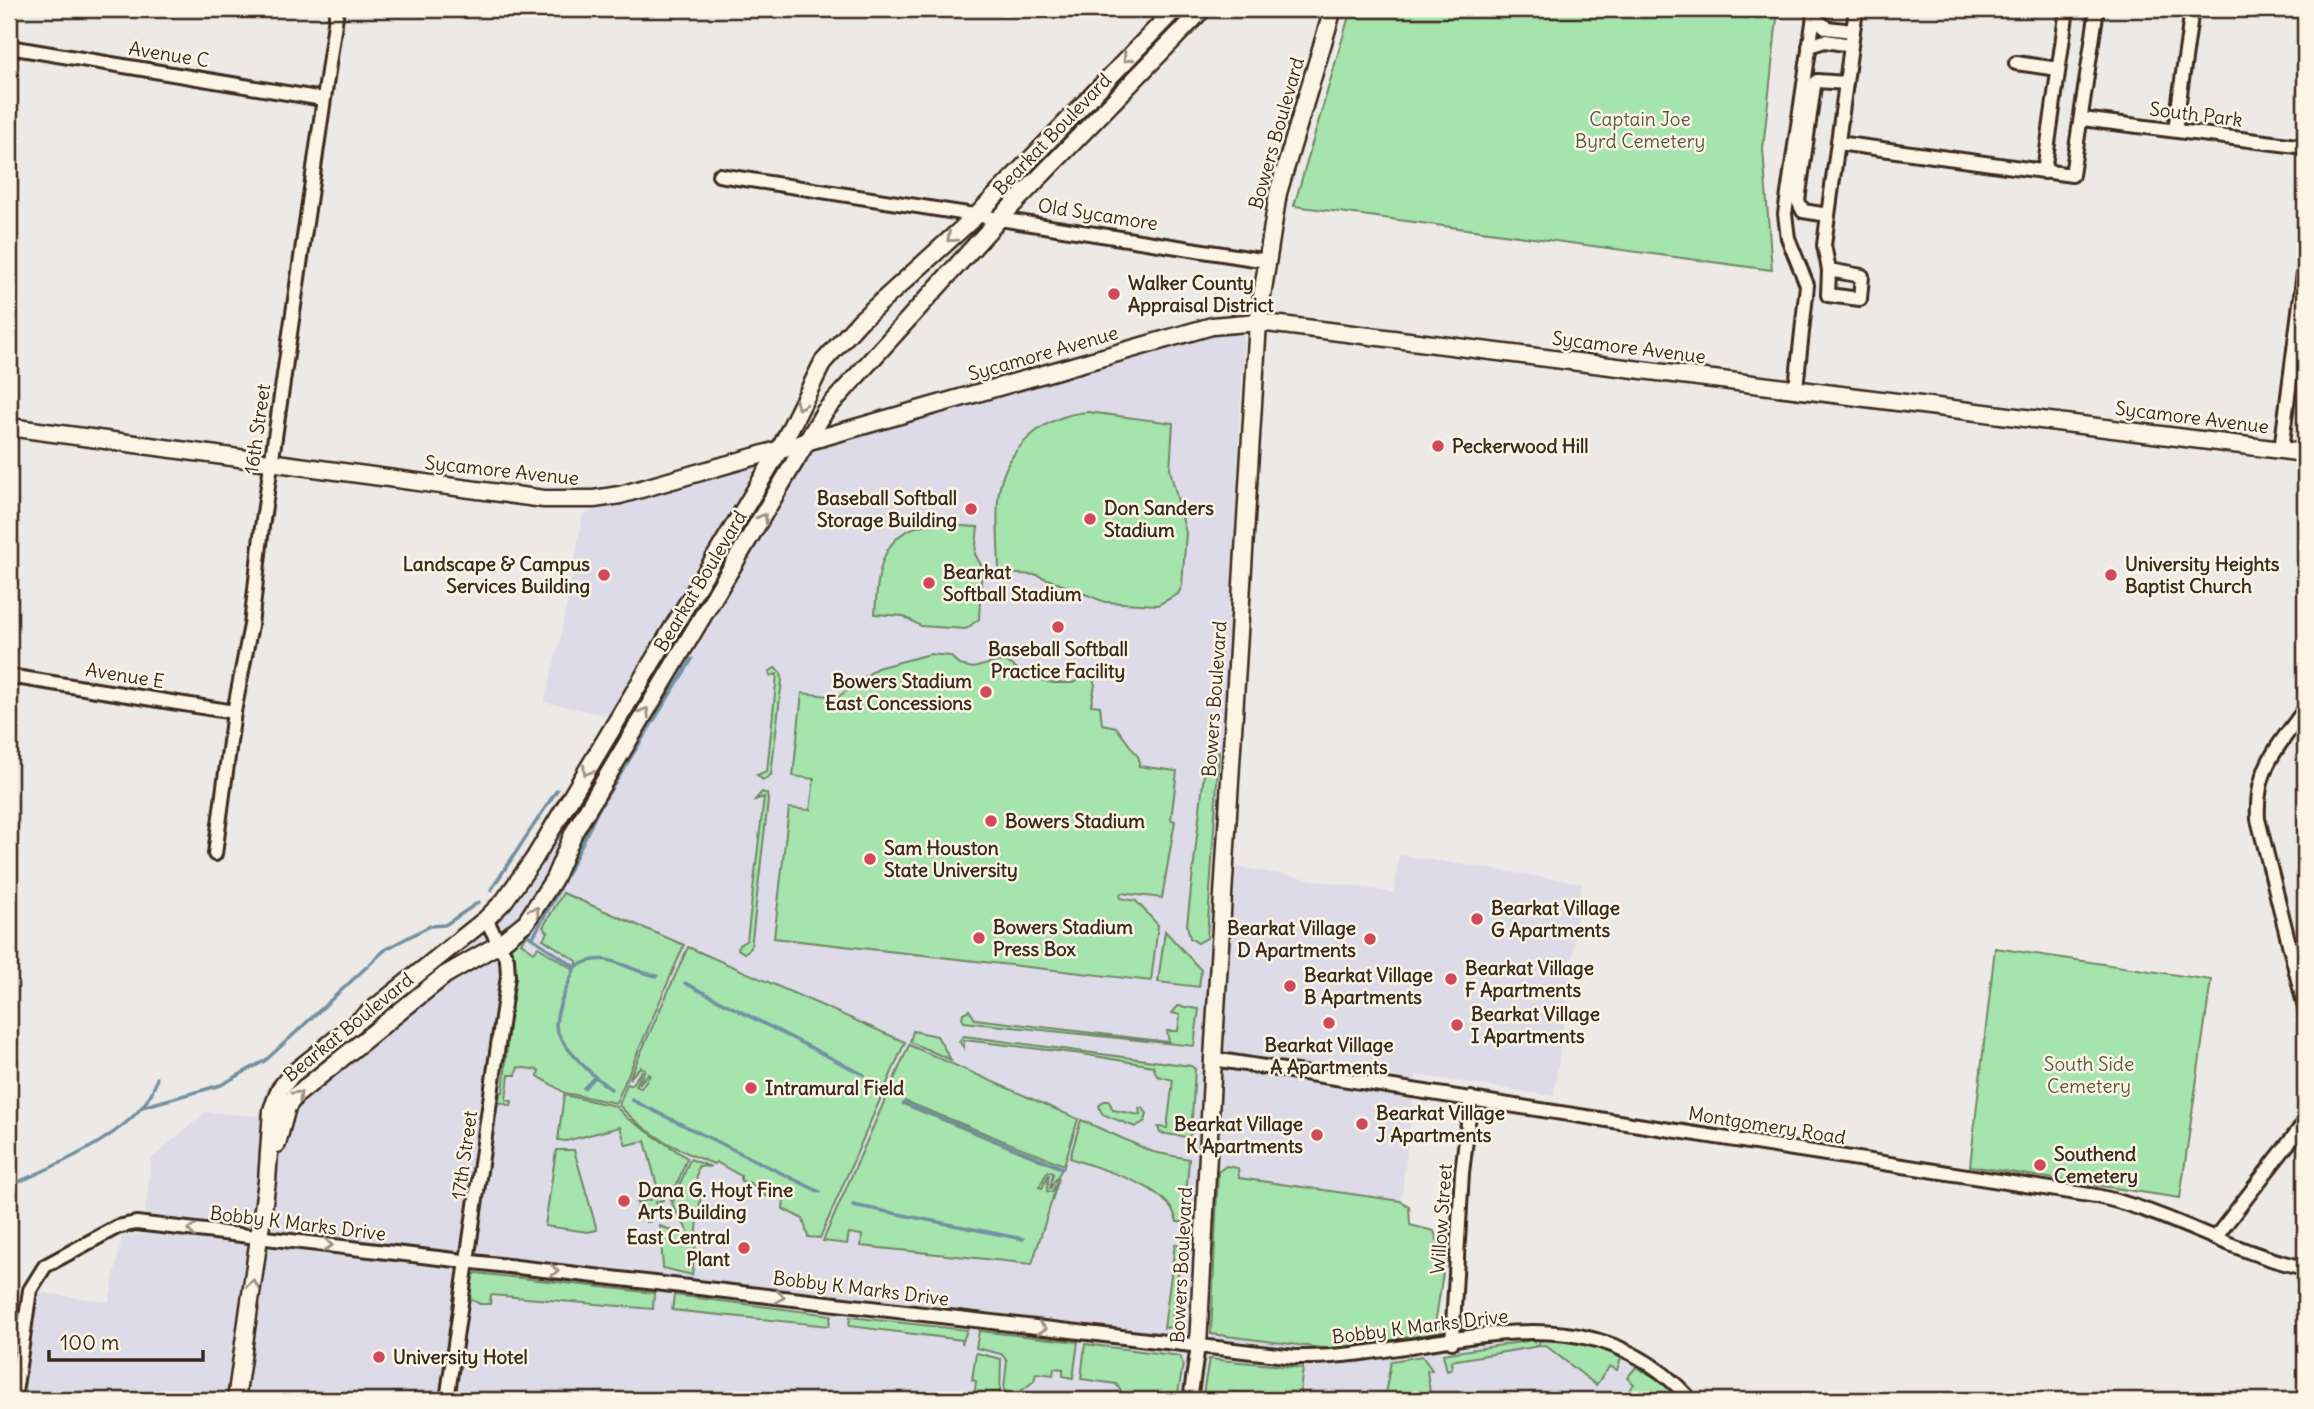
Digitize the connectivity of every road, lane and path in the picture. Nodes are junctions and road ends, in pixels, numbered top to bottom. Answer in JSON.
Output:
{"nodes":[{"id":1,"x":337,"y":9,"type":"edge"},
{"id":2,"x":1175,"y":9,"type":"edge"},
{"id":3,"x":1203,"y":9,"type":"edge"},
{"id":4,"x":1333,"y":9,"type":"edge"},
{"id":5,"x":1856,"y":9,"type":"edge"},
{"id":6,"x":2067,"y":9,"type":"edge"},
{"id":7,"x":2097,"y":9,"type":"edge"},
{"id":8,"x":2192,"y":9,"type":"edge"},
{"id":9,"x":1814,"y":13,"type":"edge"},
{"id":10,"x":1853,"y":31,"type":"junction"},
{"id":11,"x":1851,"y":46,"type":"junction"},
{"id":12,"x":9,"y":47,"type":"edge"},
{"id":13,"x":1810,"y":47,"type":"junction"},
{"id":14,"x":2016,"y":63,"type":"dead end"},
{"id":15,"x":2058,"y":69,"type":"junction"},
{"id":16,"x":1846,"y":83,"type":"junction"},
{"id":17,"x":323,"y":99,"type":"junction"},
{"id":18,"x":2082,"y":119,"type":"junction"},
{"id":19,"x":2175,"y":130,"type":"junction"},
{"id":20,"x":1838,"y":143,"type":"junction"},
{"id":21,"x":2305,"y":147,"type":"edge"},
{"id":22,"x":2044,"y":172,"type":"junction"},
{"id":23,"x":719,"y":175,"type":"dead end"},
{"id":24,"x":978,"y":214,"type":"junction"},
{"id":25,"x":1828,"y":215,"type":"junction"},
{"id":26,"x":1000,"y":218,"type":"junction"},
{"id":27,"x":1267,"y":261,"type":"junction"},
{"id":28,"x":2305,"y":265,"type":"edge"},
{"id":29,"x":1829,"y":271,"type":"dead end"},
{"id":30,"x":1258,"y":322,"type":"junction"},
{"id":31,"x":1796,"y":388,"type":"junction"},
{"id":32,"x":9,"y":427,"type":"edge"},
{"id":33,"x":806,"y":443,"type":"junction"},
{"id":34,"x":780,"y":449,"type":"junction"},
{"id":35,"x":2281,"y":450,"type":"junction"},
{"id":36,"x":2305,"y":453,"type":"edge"},
{"id":37,"x":273,"y":462,"type":"junction"},
{"id":38,"x":9,"y":676,"type":"edge"},
{"id":39,"x":2305,"y":709,"type":"edge"},
{"id":40,"x":234,"y":712,"type":"junction"},
{"id":41,"x":215,"y":854,"type":"dead end"},
{"id":42,"x":486,"y":919,"type":"junction"},
{"id":43,"x":499,"y":944,"type":"junction"},
{"id":44,"x":2305,"y":1008,"type":"edge"},
{"id":45,"x":1213,"y":1059,"type":"junction"},
{"id":46,"x":1472,"y":1098,"type":"junction"},
{"id":47,"x":2305,"y":1122,"type":"edge"},
{"id":48,"x":267,"y":1181,"type":"junction"},
{"id":49,"x":260,"y":1238,"type":"junction"},
{"id":50,"x":2215,"y":1238,"type":"junction"},
{"id":51,"x":468,"y":1261,"type":"junction"},
{"id":52,"x":2305,"y":1268,"type":"edge"},
{"id":53,"x":1452,"y":1342,"type":"junction"},
{"id":54,"x":1198,"y":1346,"type":"junction"},
{"id":55,"x":14,"y":1400,"type":"edge"},
{"id":56,"x":236,"y":1400,"type":"edge"},
{"id":57,"x":447,"y":1400,"type":"edge"},
{"id":58,"x":1190,"y":1400,"type":"edge"},
{"id":59,"x":1691,"y":1400,"type":"edge"}],
"edges":[{"from":1,"to":17,"type":"street","name":"16th Street"},
{"from":2,"to":24,"type":"street","name":"Bearkat Boulevard","one_way":true},
{"from":3,"to":26,"type":"street","name":"Bearkat Boulevard"},
{"from":4,"to":27,"type":"street","name":"Bowers Boulevard"},
{"from":5,"to":10,"type":"street"},
{"from":6,"to":15,"type":"street"},
{"from":7,"to":18,"type":"street"},
{"from":8,"to":19,"type":"street"},
{"from":9,"to":10,"type":"street"},
{"from":9,"to":13,"type":"street"},
{"from":10,"to":11,"type":"street"},
{"from":11,"to":13,"type":"street"},
{"from":11,"to":16,"type":"street"},
{"from":12,"to":17,"type":"street","name":"Avenue C"},
{"from":13,"to":31,"type":"street"},
{"from":14,"to":15,"type":"street"},
{"from":15,"to":22,"type":"street"},
{"from":16,"to":20,"type":"street"},
{"from":16,"to":25,"type":"street"},
{"from":17,"to":37,"type":"street","name":"16th Street"},
{"from":18,"to":19,"type":"street","name":"South Park"},
{"from":18,"to":22,"type":"street"},
{"from":19,"to":21,"type":"street","name":"South Park"},
{"from":20,"to":22,"type":"street"},
{"from":20,"to":25,"type":"street"},
{"from":23,"to":24,"type":"street","name":"Old Sycamore"},
{"from":24,"to":26,"type":"street","name":"Old Sycamore"},
{"from":24,"to":34,"type":"street","name":"Bearkat Boulevard","one_way":true},
{"from":25,"to":29,"type":"street"},
{"from":26,"to":27,"type":"street","name":"Old Sycamore"},
{"from":26,"to":33,"type":"street","name":"Bearkat Boulevard"},
{"from":27,"to":30,"type":"street","name":"Bowers Boulevard"},
{"from":28,"to":35,"type":"street"},
{"from":30,"to":31,"type":"street","name":"Sycamore Avenue"},
{"from":30,"to":33,"type":"street","name":"Sycamore Avenue"},
{"from":30,"to":45,"type":"street","name":"Bowers Boulevard"},
{"from":31,"to":35,"type":"street","name":"Sycamore Avenue"},
{"from":32,"to":37,"type":"street","name":"Sycamore Avenue"},
{"from":33,"to":34,"type":"street","name":"Sycamore Avenue"},
{"from":43,"to":33,"type":"street","name":"Bearkat Boulevard","one_way":true},
{"from":34,"to":37,"type":"street","name":"Sycamore Avenue"},
{"from":34,"to":42,"type":"street","name":"Bearkat Boulevard","one_way":true},
{"from":35,"to":36,"type":"street","name":"Sycamore Avenue"},
{"from":37,"to":40,"type":"street","name":"16th Street"},
{"from":38,"to":40,"type":"street","name":"Avenue E"},
{"from":39,"to":44,"type":"street"},
{"from":40,"to":41,"type":"street","name":"16th Street"},
{"from":42,"to":43,"type":"street","name":"17th Street"},
{"from":42,"to":48,"type":"street","name":"Bearkat Boulevard"},
{"from":48,"to":43,"type":"street","name":"Bearkat Boulevard","one_way":true},
{"from":43,"to":51,"type":"street","name":"17th Street"},
{"from":45,"to":46,"type":"street","name":"Montgomery Road"},
{"from":45,"to":54,"type":"street","name":"Bowers Boulevard"},
{"from":46,"to":50,"type":"street","name":"Montgomery Road"},
{"from":46,"to":53,"type":"street","name":"Willow Street"},
{"from":47,"to":50,"type":"street"},
{"from":48,"to":49,"type":"street","name":"Bearkat Boulevard"},
{"from":49,"to":51,"type":"street","name":"Bobby K Marks Drive","one_way":true},
{"from":49,"to":55,"type":"street","name":"Bobby K Marks Drive","one_way":true},
{"from":56,"to":49,"type":"street","name":"Bearkat Boulevard","one_way":true},
{"from":50,"to":52,"type":"street","name":"Montgomery Road"},
{"from":51,"to":54,"type":"street","name":"Bobby K Marks Drive","one_way":true},
{"from":51,"to":57,"type":"street","name":"17th Street"},
{"from":53,"to":54,"type":"street","name":"Bobby K Marks Drive"},
{"from":53,"to":59,"type":"street","name":"Bobby K Marks Drive"},
{"from":54,"to":58,"type":"street","name":"Bowers Boulevard"}]}
